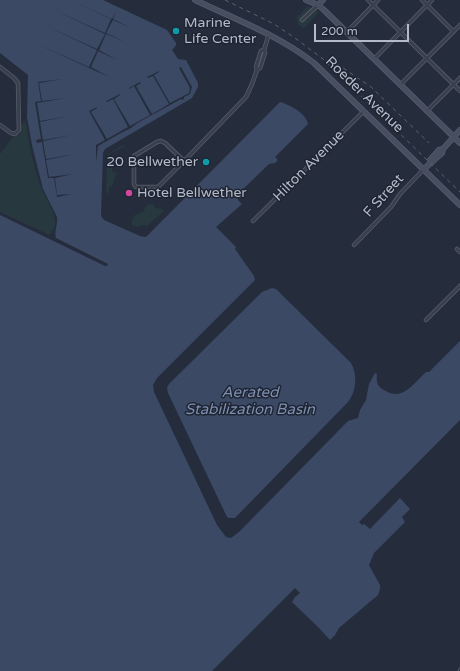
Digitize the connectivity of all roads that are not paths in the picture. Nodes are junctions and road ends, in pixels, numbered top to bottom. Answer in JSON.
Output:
{"nodes":[{"id":1,"x":195,"y":0,"type":"edge"},
{"id":2,"x":306,"y":0,"type":"edge"},
{"id":3,"x":323,"y":0,"type":"edge"},
{"id":4,"x":368,"y":0,"type":"edge"},
{"id":5,"x":378,"y":0,"type":"edge"},
{"id":6,"x":422,"y":0,"type":"edge"},
{"id":7,"x":432,"y":0,"type":"edge"},
{"id":8,"x":318,"y":5,"type":"junction"},
{"id":9,"x":373,"y":5,"type":"junction"},
{"id":10,"x":427,"y":5,"type":"junction"},
{"id":11,"x":302,"y":20,"type":"dead end"},
{"id":12,"x":460,"y":24,"type":"edge"},
{"id":13,"x":453,"y":31,"type":"junction"},
{"id":14,"x":347,"y":32,"type":"junction"},
{"id":15,"x":400,"y":32,"type":"junction"},
{"id":16,"x":269,"y":34,"type":"junction"},
{"id":17,"x":427,"y":58,"type":"junction"},
{"id":18,"x":374,"y":59,"type":"junction"},
{"id":19,"x":0,"y":66,"type":"edge"},
{"id":20,"x":460,"y":78,"type":"edge"},
{"id":21,"x":454,"y":84,"type":"junction"},
{"id":22,"x":400,"y":85,"type":"junction"},
{"id":23,"x":460,"y":91,"type":"edge"},
{"id":24,"x":364,"y":111,"type":"junction"},
{"id":25,"x":427,"y":111,"type":"junction"},
{"id":26,"x":0,"y":125,"type":"edge"},
{"id":27,"x":460,"y":130,"type":"edge"},
{"id":28,"x":454,"y":137,"type":"junction"},
{"id":29,"x":460,"y":143,"type":"edge"},
{"id":30,"x":184,"y":161,"type":"junction"},
{"id":31,"x":424,"y":169,"type":"junction"},
{"id":32,"x":460,"y":205,"type":"edge"},
{"id":33,"x":253,"y":221,"type":"dead end"},
{"id":34,"x":354,"y":245,"type":"dead end"},
{"id":35,"x":457,"y":249,"type":"dead end"},
{"id":36,"x":460,"y":252,"type":"edge"},
{"id":37,"x":460,"y":286,"type":"edge"},
{"id":38,"x":426,"y":320,"type":"dead end"}],
"edges":[{"from":1,"to":16,"type":"main road","name":"Roeder Avenue"},
{"from":2,"to":8,"type":"main road"},
{"from":3,"to":8,"type":"main road"},
{"from":4,"to":9,"type":"street"},
{"from":5,"to":9,"type":"street"},
{"from":6,"to":10,"type":"street"},
{"from":7,"to":10,"type":"street"},
{"from":8,"to":11,"type":"street"},
{"from":8,"to":14,"type":"main road"},
{"from":9,"to":14,"type":"street"},
{"from":9,"to":15,"type":"street"},
{"from":10,"to":13,"type":"street"},
{"from":10,"to":15,"type":"street"},
{"from":12,"to":13,"type":"street"},
{"from":13,"to":17,"type":"street"},
{"from":14,"to":18,"type":"main road"},
{"from":15,"to":17,"type":"street"},
{"from":15,"to":18,"type":"street"},
{"from":16,"to":24,"type":"main road","name":"Roeder Avenue"},
{"from":16,"to":30,"type":"street"},
{"from":17,"to":21,"type":"street"},
{"from":17,"to":22,"type":"street"},
{"from":18,"to":22,"type":"main road"},
{"from":19,"to":26,"type":"street"},
{"from":20,"to":21,"type":"street"},
{"from":21,"to":23,"type":"street"},
{"from":21,"to":25,"type":"street"},
{"from":22,"to":25,"type":"main road"},
{"from":24,"to":31,"type":"main road","name":"Roeder Avenue"},
{"from":24,"to":33,"type":"street","name":"Hilton Avenue"},
{"from":25,"to":28,"type":"main road"},
{"from":27,"to":28,"type":"main road","name":"F Street"},
{"from":28,"to":29,"type":"main road"},
{"from":28,"to":31,"type":"main road","name":"F Street"},
{"from":30,"to":30,"type":"street"},
{"from":31,"to":32,"type":"main road","name":"Roeder Avenue"},
{"from":31,"to":34,"type":"street","name":"F Street"},
{"from":35,"to":36,"type":"street"},
{"from":37,"to":38,"type":"street"}]}
